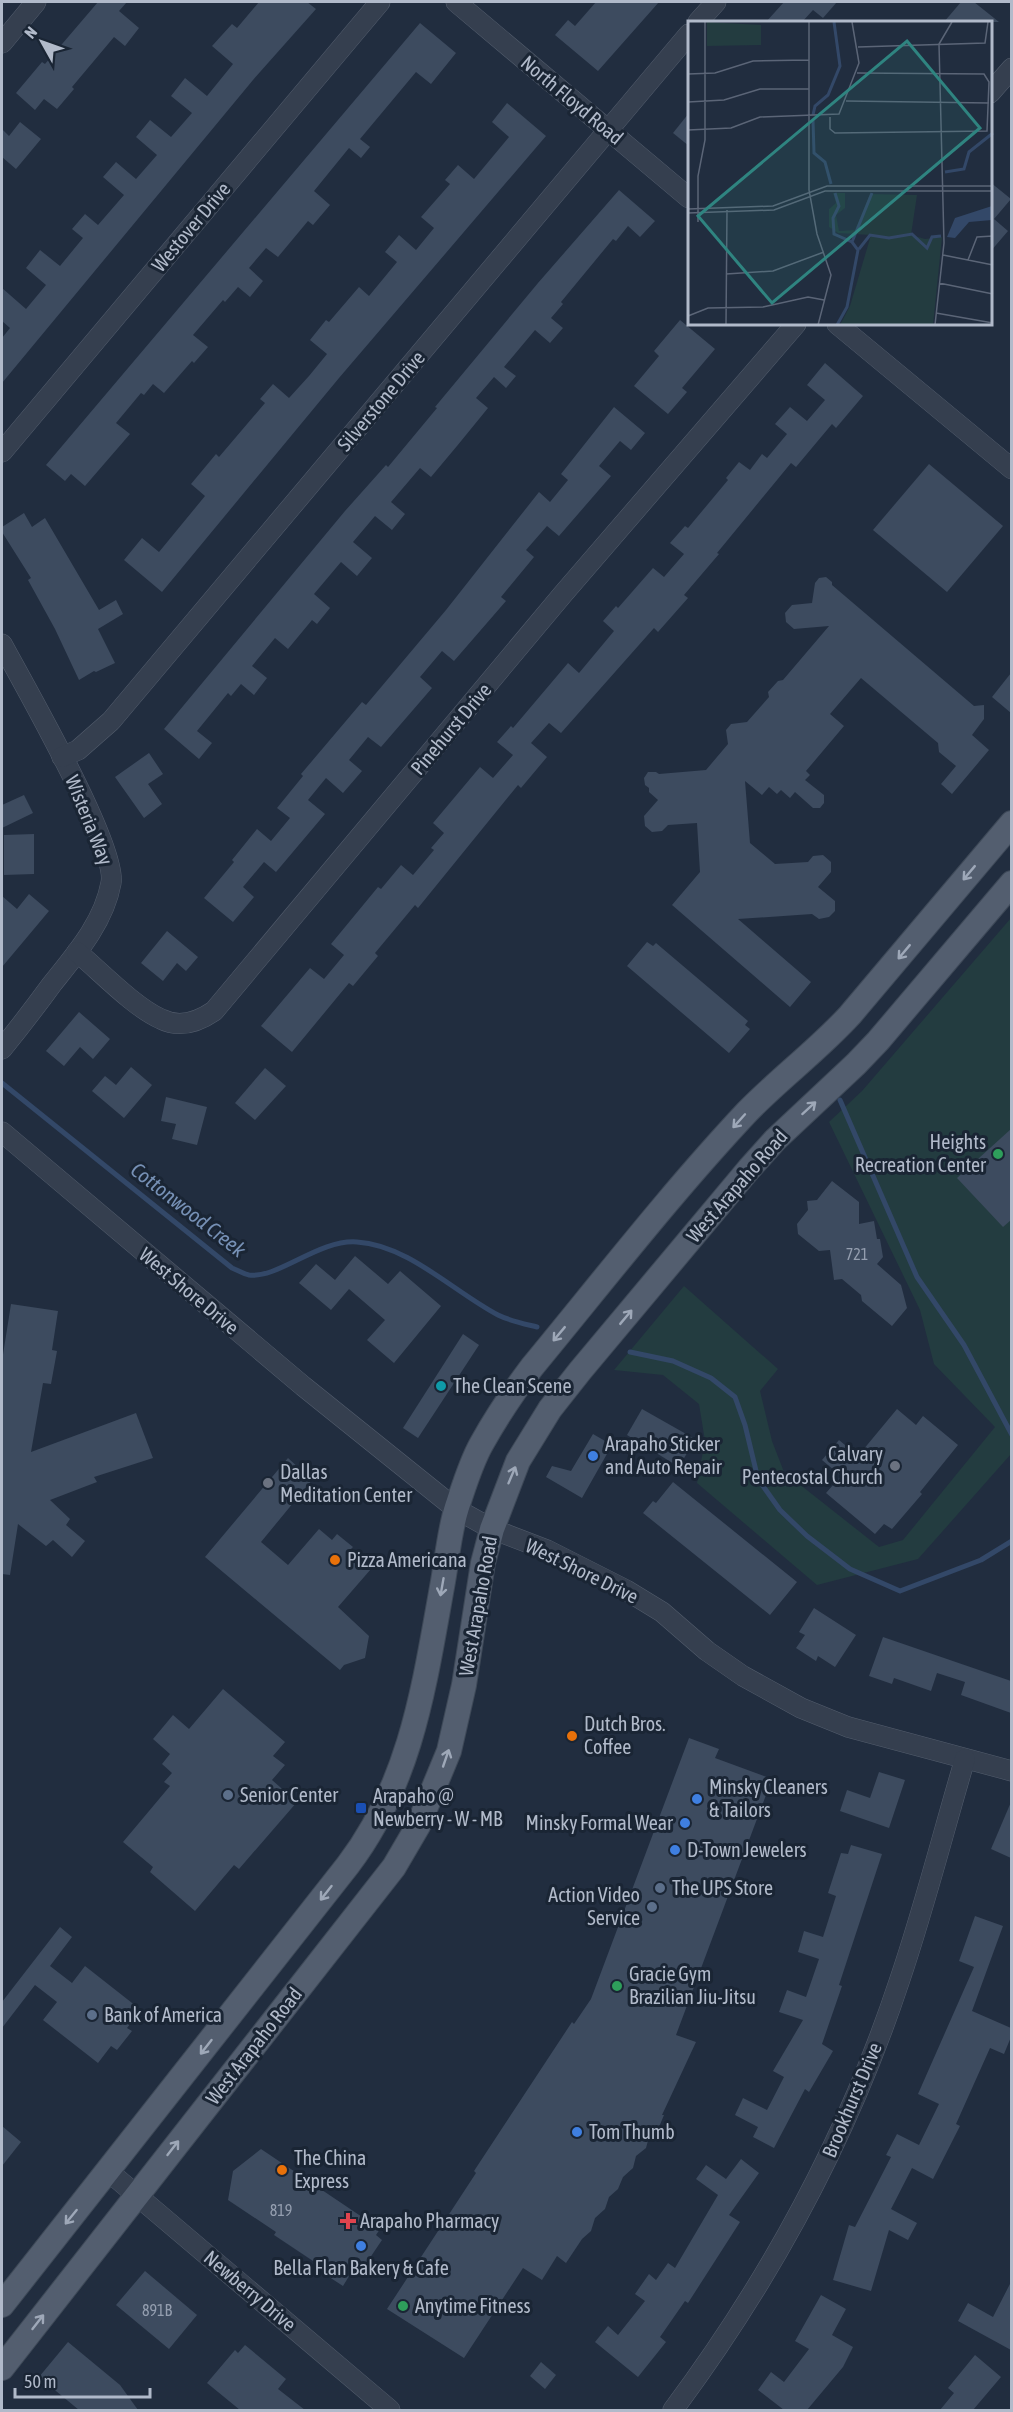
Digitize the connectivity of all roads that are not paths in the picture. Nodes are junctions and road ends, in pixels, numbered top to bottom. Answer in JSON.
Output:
{"nodes":[{"id":1,"x":36,"y":2,"type":"edge"},
{"id":2,"x":380,"y":2,"type":"edge"},
{"id":3,"x":456,"y":2,"type":"edge"},
{"id":4,"x":716,"y":2,"type":"edge"},
{"id":5,"x":699,"y":21,"type":"edge"},
{"id":6,"x":688,"y":35,"type":"edge"},
{"id":7,"x":2,"y":43,"type":"edge"},
{"id":8,"x":1011,"y":68,"type":"edge"},
{"id":9,"x":992,"y":91,"type":"edge"},
{"id":10,"x":609,"y":130,"type":"junction"},
{"id":11,"x":688,"y":197,"type":"edge"},
{"id":12,"x":794,"y":326,"type":"edge"},
{"id":13,"x":839,"y":326,"type":"edge"},
{"id":14,"x":2,"y":452,"type":"edge"},
{"id":15,"x":1011,"y":469,"type":"edge"},
{"id":16,"x":2,"y":644,"type":"edge"},
{"id":17,"x":62,"y":757,"type":"junction"},
{"id":18,"x":1011,"y":823,"type":"edge"},
{"id":19,"x":1011,"y":883,"type":"edge"},
{"id":20,"x":941,"y":907,"type":"junction"},
{"id":21,"x":970,"y":932,"type":"junction"},
{"id":22,"x":77,"y":952,"type":"junction"},
{"id":23,"x":2,"y":1049,"type":"edge"},
{"id":24,"x":2,"y":1132,"type":"edge"},
{"id":25,"x":456,"y":1509,"type":"junction"},
{"id":26,"x":492,"y":1529,"type":"junction"},
{"id":27,"x":965,"y":1759,"type":"junction"},
{"id":28,"x":1011,"y":1771,"type":"edge"},
{"id":29,"x":262,"y":1975,"type":"junction"},
{"id":30,"x":291,"y":1999,"type":"junction"},
{"id":31,"x":108,"y":2171,"type":"junction"},
{"id":32,"x":136,"y":2194,"type":"junction"},
{"id":33,"x":2,"y":2305,"type":"edge"},
{"id":34,"x":2,"y":2368,"type":"edge"},
{"id":35,"x":390,"y":2410,"type":"edge"},
{"id":36,"x":673,"y":2410,"type":"edge"}],
"edges":[{"from":1,"to":7,"type":"street"},
{"from":2,"to":14,"type":"street","name":"Westover Drive"},
{"from":3,"to":10,"type":"street","name":"North Floyd Road"},
{"from":4,"to":5,"type":"street"},
{"from":6,"to":10,"type":"street","name":"Silverstone Drive"},
{"from":8,"to":9,"type":"street"},
{"from":10,"to":11,"type":"street","name":"North Floyd Road"},
{"from":10,"to":17,"type":"street","name":"Silverstone Drive"},
{"from":12,"to":22,"type":"street","name":"Pinehurst Drive"},
{"from":13,"to":15,"type":"street"},
{"from":16,"to":17,"type":"street","name":"Wisteria Way"},
{"from":17,"to":22,"type":"street","name":"Wisteria Way"},
{"from":18,"to":20,"type":"main road","name":"West Arapaho Road","one_way":true},
{"from":19,"to":21,"type":"main road","name":"West Arapaho Road"},
{"from":20,"to":21,"type":"main road"},
{"from":20,"to":25,"type":"main road","name":"West Arapaho Road","one_way":true},
{"from":26,"to":21,"type":"main road","name":"West Arapaho Road","one_way":true},
{"from":22,"to":23,"type":"street","name":"Wisteria Way"},
{"from":24,"to":25,"type":"street","name":"West Shore Drive"},
{"from":25,"to":26,"type":"street","name":"West Shore Drive"},
{"from":25,"to":29,"type":"main road","name":"West Arapaho Road","one_way":true},
{"from":26,"to":27,"type":"street","name":"West Shore Drive"},
{"from":30,"to":26,"type":"main road","name":"West Arapaho Road","one_way":true},
{"from":27,"to":28,"type":"street","name":"West Shore Drive"},
{"from":27,"to":36,"type":"street","name":"Brookhurst Drive"},
{"from":29,"to":30,"type":"main road"},
{"from":29,"to":31,"type":"main road","name":"West Arapaho Road","one_way":true},
{"from":32,"to":30,"type":"main road","name":"West Arapaho Road","one_way":true},
{"from":31,"to":32,"type":"street","name":"Newberry Drive"},
{"from":31,"to":33,"type":"main road","name":"West Arapaho Road","one_way":true},
{"from":34,"to":32,"type":"main road","name":"West Arapaho Road","one_way":true},
{"from":32,"to":35,"type":"street","name":"Newberry Drive"}]}
